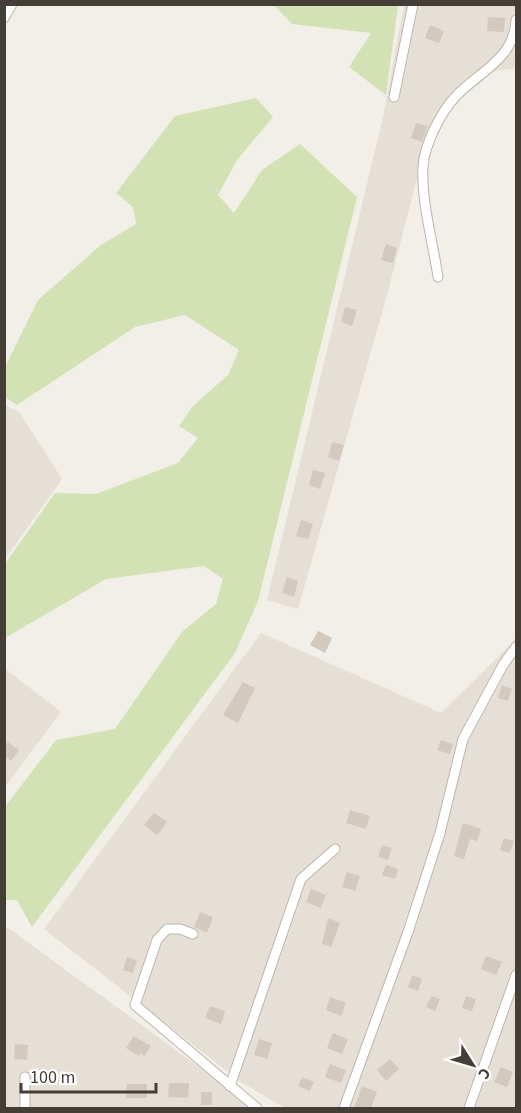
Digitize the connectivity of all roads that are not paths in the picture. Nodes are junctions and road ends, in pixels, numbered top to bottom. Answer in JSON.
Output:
{"nodes":[{"id":1,"x":12,"y":4,"type":"edge"},
{"id":2,"x":412,"y":4,"type":"edge"},
{"id":3,"x":4,"y":18,"type":"edge"},
{"id":4,"x":516,"y":20,"type":"edge"},
{"id":5,"x":394,"y":98,"type":"dead end"},
{"id":6,"x":438,"y":277,"type":"dead end"},
{"id":7,"x":516,"y":647,"type":"edge"},
{"id":8,"x":335,"y":849,"type":"dead end"},
{"id":9,"x":193,"y":934,"type":"dead end"},
{"id":10,"x":516,"y":975,"type":"edge"},
{"id":11,"x":25,"y":1077,"type":"dead end"},
{"id":12,"x":230,"y":1086,"type":"junction"},
{"id":13,"x":246,"y":1105,"type":"edge"},
{"id":14,"x":25,"y":1108,"type":"edge"},
{"id":15,"x":257,"y":1108,"type":"edge"},
{"id":16,"x":344,"y":1108,"type":"edge"},
{"id":17,"x":469,"y":1108,"type":"edge"}],
"edges":[{"from":1,"to":3,"type":"street"},
{"from":2,"to":5,"type":"street"},
{"from":4,"to":6,"type":"street"},
{"from":7,"to":16,"type":"street"},
{"from":8,"to":12,"type":"street"},
{"from":9,"to":12,"type":"street"},
{"from":10,"to":17,"type":"street"},
{"from":11,"to":14,"type":"street"},
{"from":12,"to":13,"type":"street"},
{"from":13,"to":15,"type":"street"}]}
